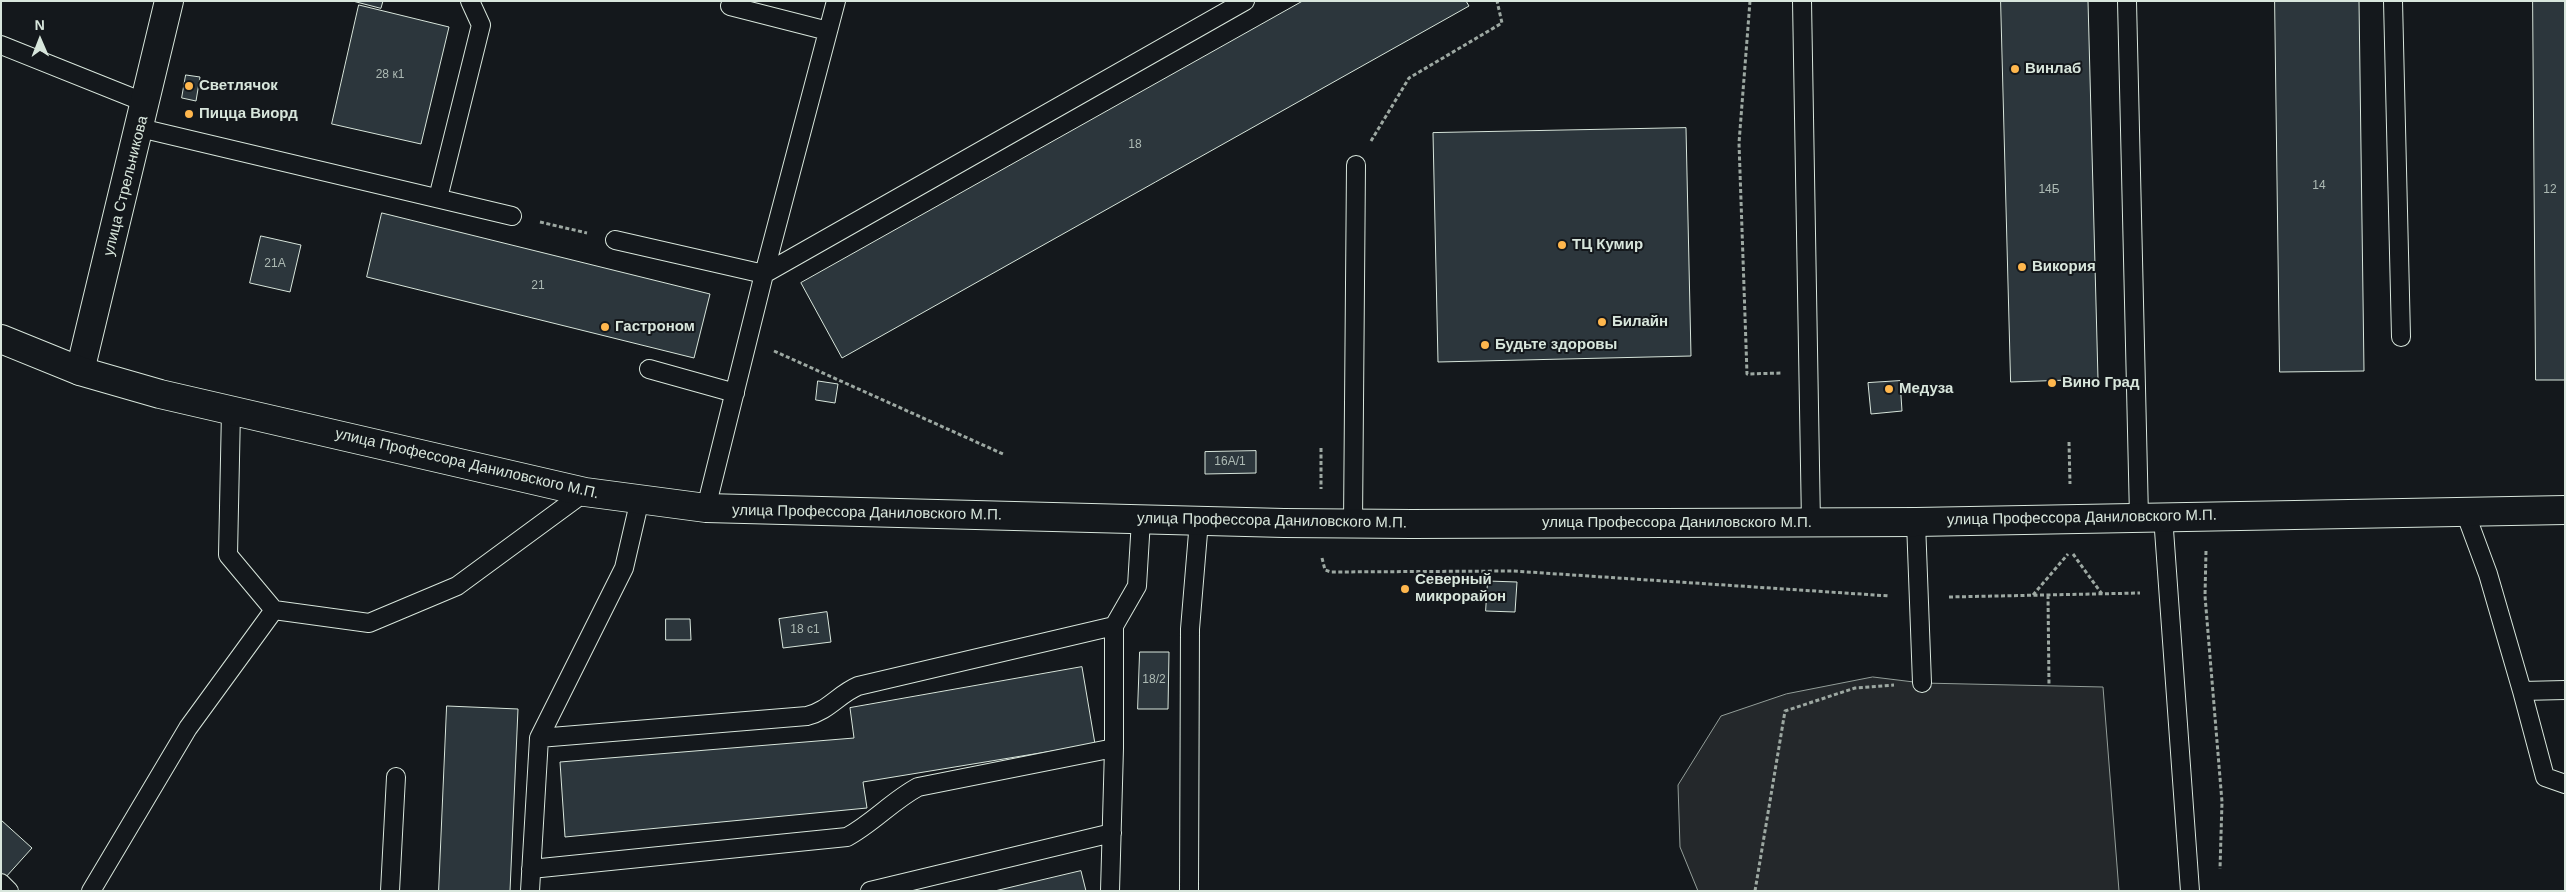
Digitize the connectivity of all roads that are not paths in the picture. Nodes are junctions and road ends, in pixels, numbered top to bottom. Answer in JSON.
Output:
{"nodes":[{"id":1,"x":169,"y":1,"type":"edge"},
{"id":2,"x":470,"y":1,"type":"edge"},
{"id":3,"x":836,"y":1,"type":"edge"},
{"id":4,"x":1245,"y":1,"type":"edge"},
{"id":5,"x":1802,"y":1,"type":"edge"},
{"id":6,"x":2127,"y":1,"type":"edge"},
{"id":7,"x":2393,"y":1,"type":"edge"},
{"id":8,"x":730,"y":6,"type":"dead end"},
{"id":9,"x":828,"y":31,"type":"junction"},
{"id":10,"x":1,"y":45,"type":"edge"},
{"id":11,"x":143,"y":116,"type":"junction"},
{"id":12,"x":1356,"y":165,"type":"road end"},
{"id":13,"x":438,"y":198,"type":"junction"},
{"id":14,"x":512,"y":216,"type":"road end"},
{"id":15,"x":615,"y":240,"type":"road end"},
{"id":16,"x":764,"y":274,"type":"junction"},
{"id":17,"x":2401,"y":337,"type":"dead end"},
{"id":18,"x":1,"y":339,"type":"edge"},
{"id":19,"x":649,"y":370,"type":"dead end"},
{"id":20,"x":80,"y":371,"type":"junction"},
{"id":21,"x":735,"y":393,"type":"junction"},
{"id":22,"x":231,"y":411,"type":"junction"},
{"id":23,"x":585,"y":492,"type":"junction"},
{"id":24,"x":640,"y":499,"type":"junction"},
{"id":25,"x":706,"y":508,"type":"junction"},
{"id":26,"x":2565,"y":510,"type":"edge"},
{"id":27,"x":2465,"y":512,"type":"junction"},
{"id":28,"x":2151,"y":516,"type":"junction"},
{"id":29,"x":1141,"y":520,"type":"junction"},
{"id":30,"x":1200,"y":521,"type":"junction"},
{"id":31,"x":1916,"y":522,"type":"junction"},
{"id":32,"x":1353,"y":523,"type":"junction"},
{"id":33,"x":1811,"y":523,"type":"junction"},
{"id":34,"x":274,"y":610,"type":"junction"},
{"id":35,"x":1114,"y":626,"type":"junction"},
{"id":36,"x":1922,"y":683,"type":"road end"},
{"id":37,"x":2565,"y":690,"type":"edge"},
{"id":38,"x":2522,"y":691,"type":"junction"},
{"id":39,"x":539,"y":738,"type":"junction"},
{"id":40,"x":1114,"y":748,"type":"junction"},
{"id":41,"x":396,"y":777,"type":"dead end"},
{"id":42,"x":2565,"y":784,"type":"edge"},
{"id":43,"x":1112,"y":833,"type":"junction"},
{"id":44,"x":531,"y":869,"type":"junction"},
{"id":45,"x":1,"y":883,"type":"edge"},
{"id":46,"x":9,"y":891,"type":"edge"},
{"id":47,"x":91,"y":891,"type":"edge"},
{"id":48,"x":390,"y":891,"type":"edge"},
{"id":49,"x":530,"y":891,"type":"edge"},
{"id":50,"x":870,"y":891,"type":"edge"},
{"id":51,"x":1110,"y":891,"type":"edge"},
{"id":52,"x":1189,"y":891,"type":"edge"},
{"id":53,"x":2190,"y":891,"type":"edge"}],
"edges":[{"from":1,"to":11,"type":"main road","name":"улица Стрельникова"},
{"from":2,"to":13,"type":"lane"},
{"from":3,"to":9,"type":"lane"},
{"from":4,"to":16,"type":"lane"},
{"from":5,"to":33,"type":"lane"},
{"from":6,"to":28,"type":"lane"},
{"from":7,"to":17,"type":"lane"},
{"from":8,"to":9,"type":"lane"},
{"from":9,"to":16,"type":"lane"},
{"from":10,"to":11,"type":"lane"},
{"from":11,"to":13,"type":"lane"},
{"from":11,"to":20,"type":"main road","name":"улица Стрельникова"},
{"from":12,"to":32,"type":"lane"},
{"from":13,"to":14,"type":"lane"},
{"from":15,"to":16,"type":"lane"},
{"from":16,"to":21,"type":"lane"},
{"from":18,"to":20,"type":"main road","name":"улица Профессора Даниловского М.П."},
{"from":19,"to":21,"type":"lane"},
{"from":20,"to":22,"type":"main road","name":"улица Профессора Даниловского М.П."},
{"from":21,"to":25,"type":"lane"},
{"from":22,"to":23,"type":"main road","name":"улица Профессора Даниловского М.П."},
{"from":22,"to":34,"type":"lane"},
{"from":23,"to":24,"type":"main road","name":"улица Профессора Даниловского М.П."},
{"from":23,"to":34,"type":"lane"},
{"from":24,"to":25,"type":"main road","name":"улица Профессора Даниловского М.П."},
{"from":24,"to":39,"type":"lane"},
{"from":25,"to":29,"type":"main road","name":"улица Профессора Даниловского М.П."},
{"from":26,"to":27,"type":"main road","name":"улица Профессора Даниловского М.П."},
{"from":27,"to":28,"type":"main road","name":"улица Профессора Даниловского М.П."},
{"from":27,"to":38,"type":"lane"},
{"from":28,"to":31,"type":"main road","name":"улица Профессора Даниловского М.П."},
{"from":28,"to":53,"type":"lane"},
{"from":29,"to":30,"type":"main road","name":"улица Профессора Даниловского М.П."},
{"from":29,"to":35,"type":"lane"},
{"from":30,"to":32,"type":"main road","name":"улица Профессора Даниловского М.П."},
{"from":30,"to":52,"type":"lane"},
{"from":31,"to":33,"type":"main road","name":"улица Профессора Даниловского М.П."},
{"from":31,"to":36,"type":"lane"},
{"from":32,"to":33,"type":"main road","name":"улица Профессора Даниловского М.П."},
{"from":34,"to":47,"type":"lane"},
{"from":35,"to":39,"type":"lane"},
{"from":35,"to":40,"type":"lane"},
{"from":37,"to":38,"type":"lane"},
{"from":38,"to":42,"type":"lane"},
{"from":39,"to":44,"type":"lane"},
{"from":40,"to":43,"type":"lane"},
{"from":40,"to":44,"type":"lane"},
{"from":41,"to":48,"type":"lane"},
{"from":43,"to":50,"type":"lane"},
{"from":43,"to":51,"type":"lane"},
{"from":44,"to":49,"type":"lane"},
{"from":45,"to":46,"type":"lane"}]}
